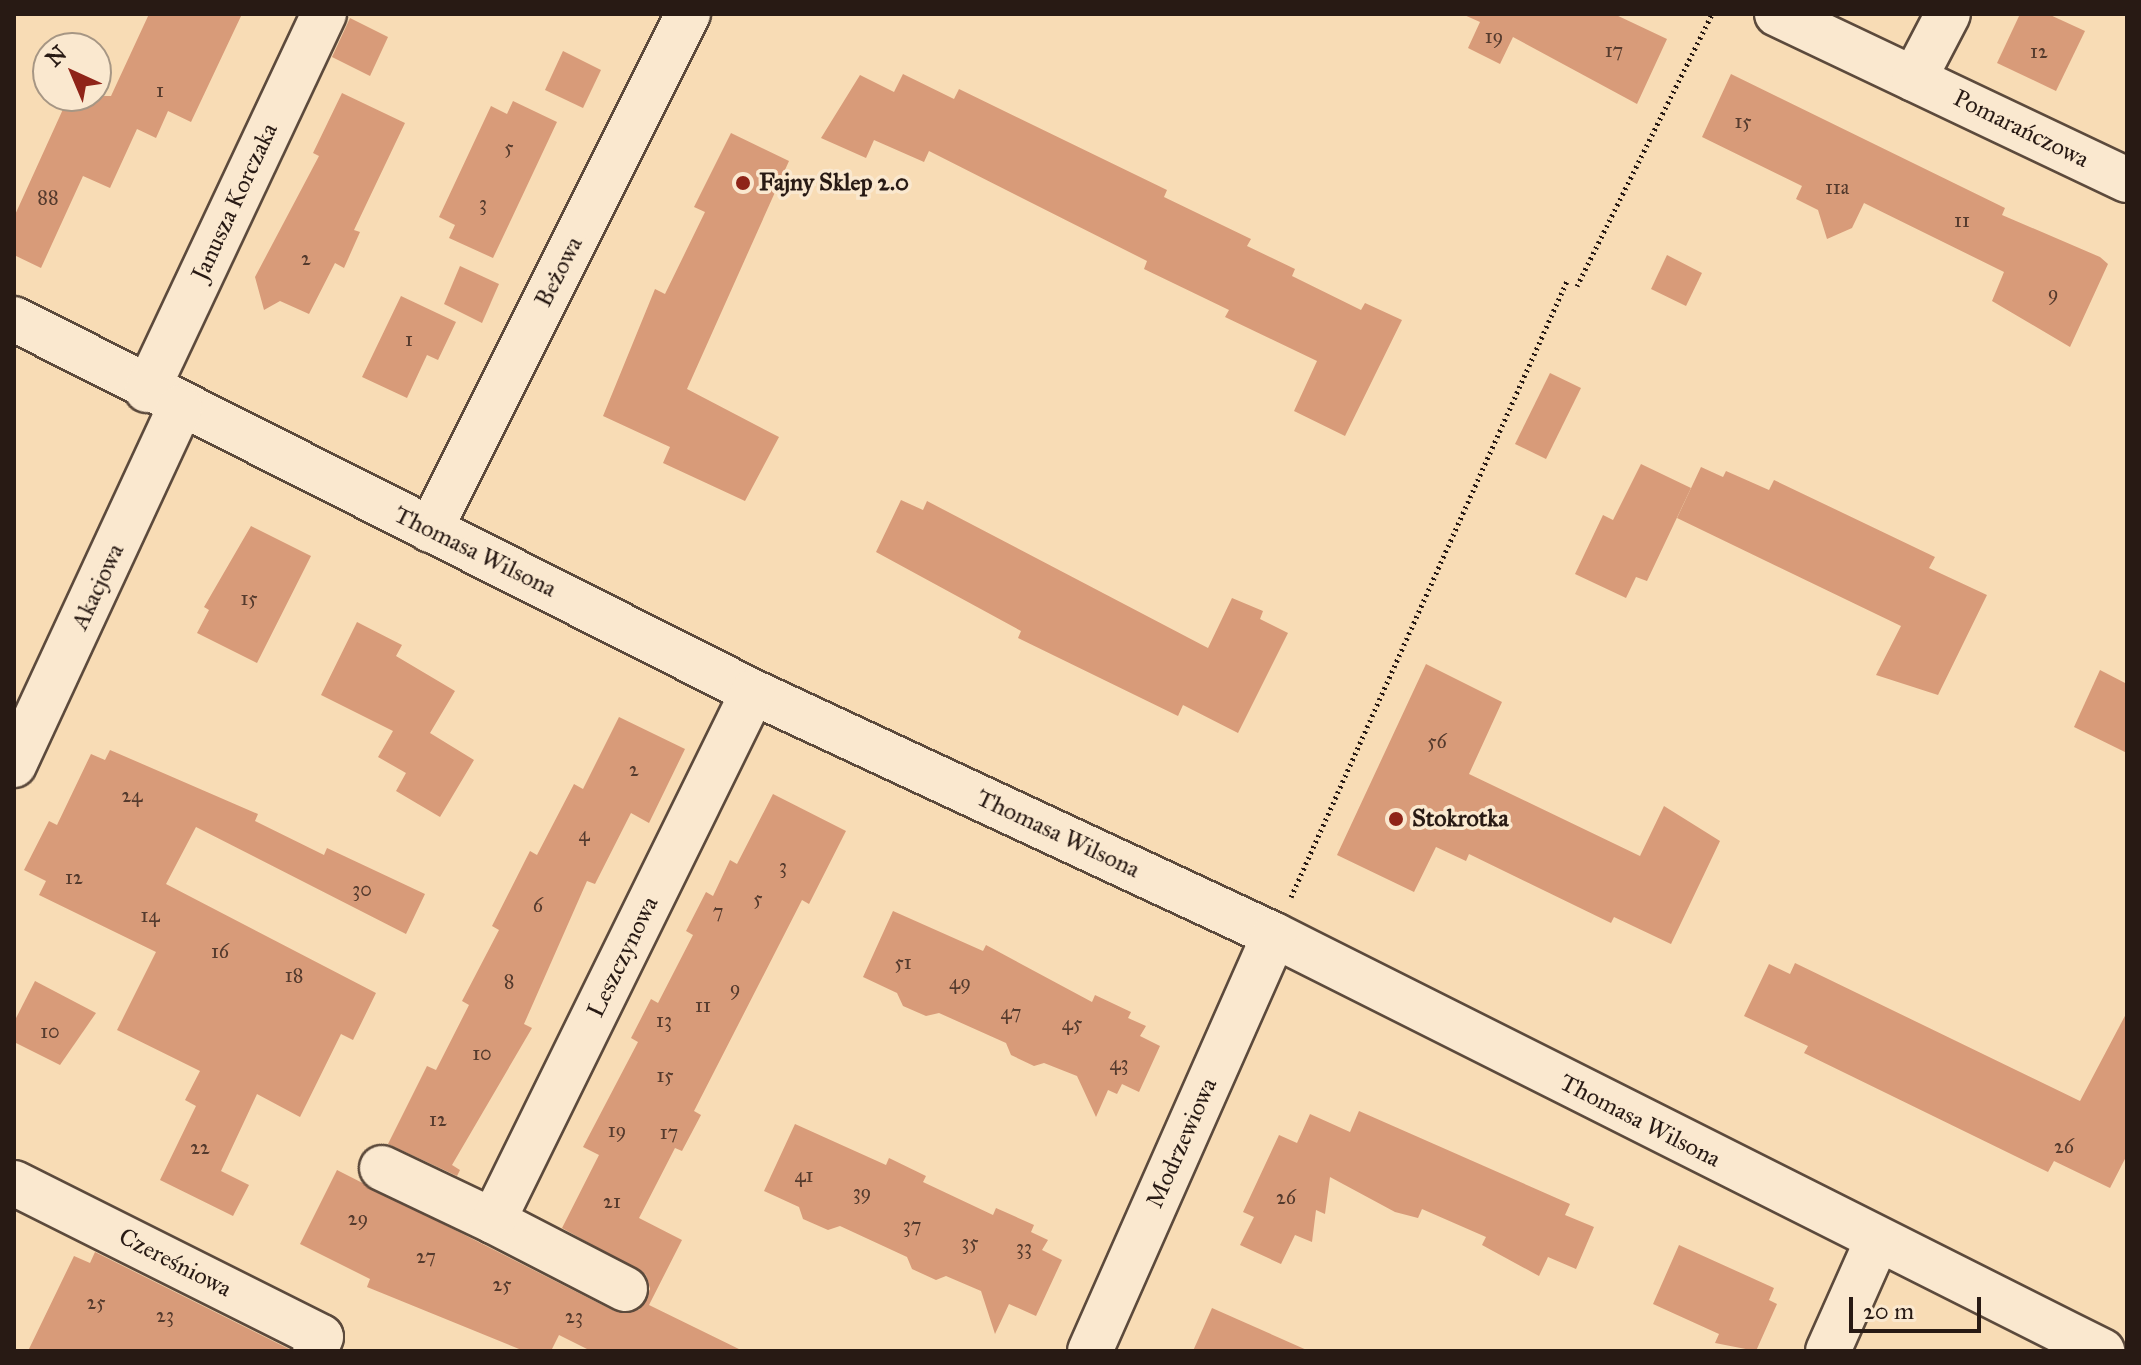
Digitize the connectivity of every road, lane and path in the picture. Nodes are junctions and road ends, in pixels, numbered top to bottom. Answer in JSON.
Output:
{"nodes":[{"id":1,"x":324,"y":14,"type":"edge"},
{"id":2,"x":688,"y":14,"type":"edge"},
{"id":3,"x":1712,"y":14,"type":"edge"},
{"id":4,"x":1777,"y":14,"type":"edge"},
{"id":5,"x":1948,"y":14,"type":"edge"},
{"id":6,"x":1914,"y":79,"type":"junction"},
{"id":7,"x":2127,"y":180,"type":"edge"},
{"id":8,"x":1567,"y":281,"type":"dead end"},
{"id":9,"x":1577,"y":286,"type":"dead end"},
{"id":10,"x":14,"y":319,"type":"edge"},
{"id":11,"x":164,"y":399,"type":"junction"},
{"id":12,"x":430,"y":530,"type":"junction"},
{"id":13,"x":753,"y":692,"type":"junction"},
{"id":14,"x":14,"y":765,"type":"edge"},
{"id":15,"x":1274,"y":935,"type":"junction"},
{"id":16,"x":382,"y":1168,"type":"dead end"},
{"id":17,"x":14,"y":1183,"type":"edge"},
{"id":18,"x":493,"y":1221,"type":"junction"},
{"id":19,"x":1877,"y":1241,"type":"junction"},
{"id":20,"x":625,"y":1289,"type":"dead end"},
{"id":21,"x":315,"y":1351,"type":"edge"},
{"id":22,"x":1090,"y":1351,"type":"edge"},
{"id":23,"x":1828,"y":1351,"type":"edge"},
{"id":24,"x":2102,"y":1351,"type":"edge"}],
"edges":[{"from":1,"to":11,"type":"street","name":"Janusza Korczaka"},
{"from":2,"to":12,"type":"street","name":"Beżowa"},
{"from":3,"to":9,"type":"path"},
{"from":4,"to":6,"type":"street","name":"Pomarańczowa"},
{"from":5,"to":6,"type":"street"},
{"from":6,"to":7,"type":"street","name":"Pomarańczowa"},
{"from":8,"to":15,"type":"path"},
{"from":10,"to":11,"type":"street","name":"Thomasa Wilsona"},
{"from":11,"to":12,"type":"street","name":"Thomasa Wilsona"},
{"from":11,"to":14,"type":"street","name":"Akacjowa"},
{"from":12,"to":13,"type":"street","name":"Thomasa Wilsona"},
{"from":13,"to":15,"type":"street","name":"Thomasa Wilsona"},
{"from":13,"to":18,"type":"street","name":"Leszczynowa"},
{"from":15,"to":19,"type":"street","name":"Thomasa Wilsona"},
{"from":15,"to":22,"type":"street","name":"Modrzewiowa"},
{"from":16,"to":18,"type":"street"},
{"from":17,"to":21,"type":"street","name":"Czereśniowa"},
{"from":18,"to":20,"type":"street"},
{"from":19,"to":23,"type":"street"},
{"from":19,"to":24,"type":"street","name":"Thomasa Wilsona"}]}
